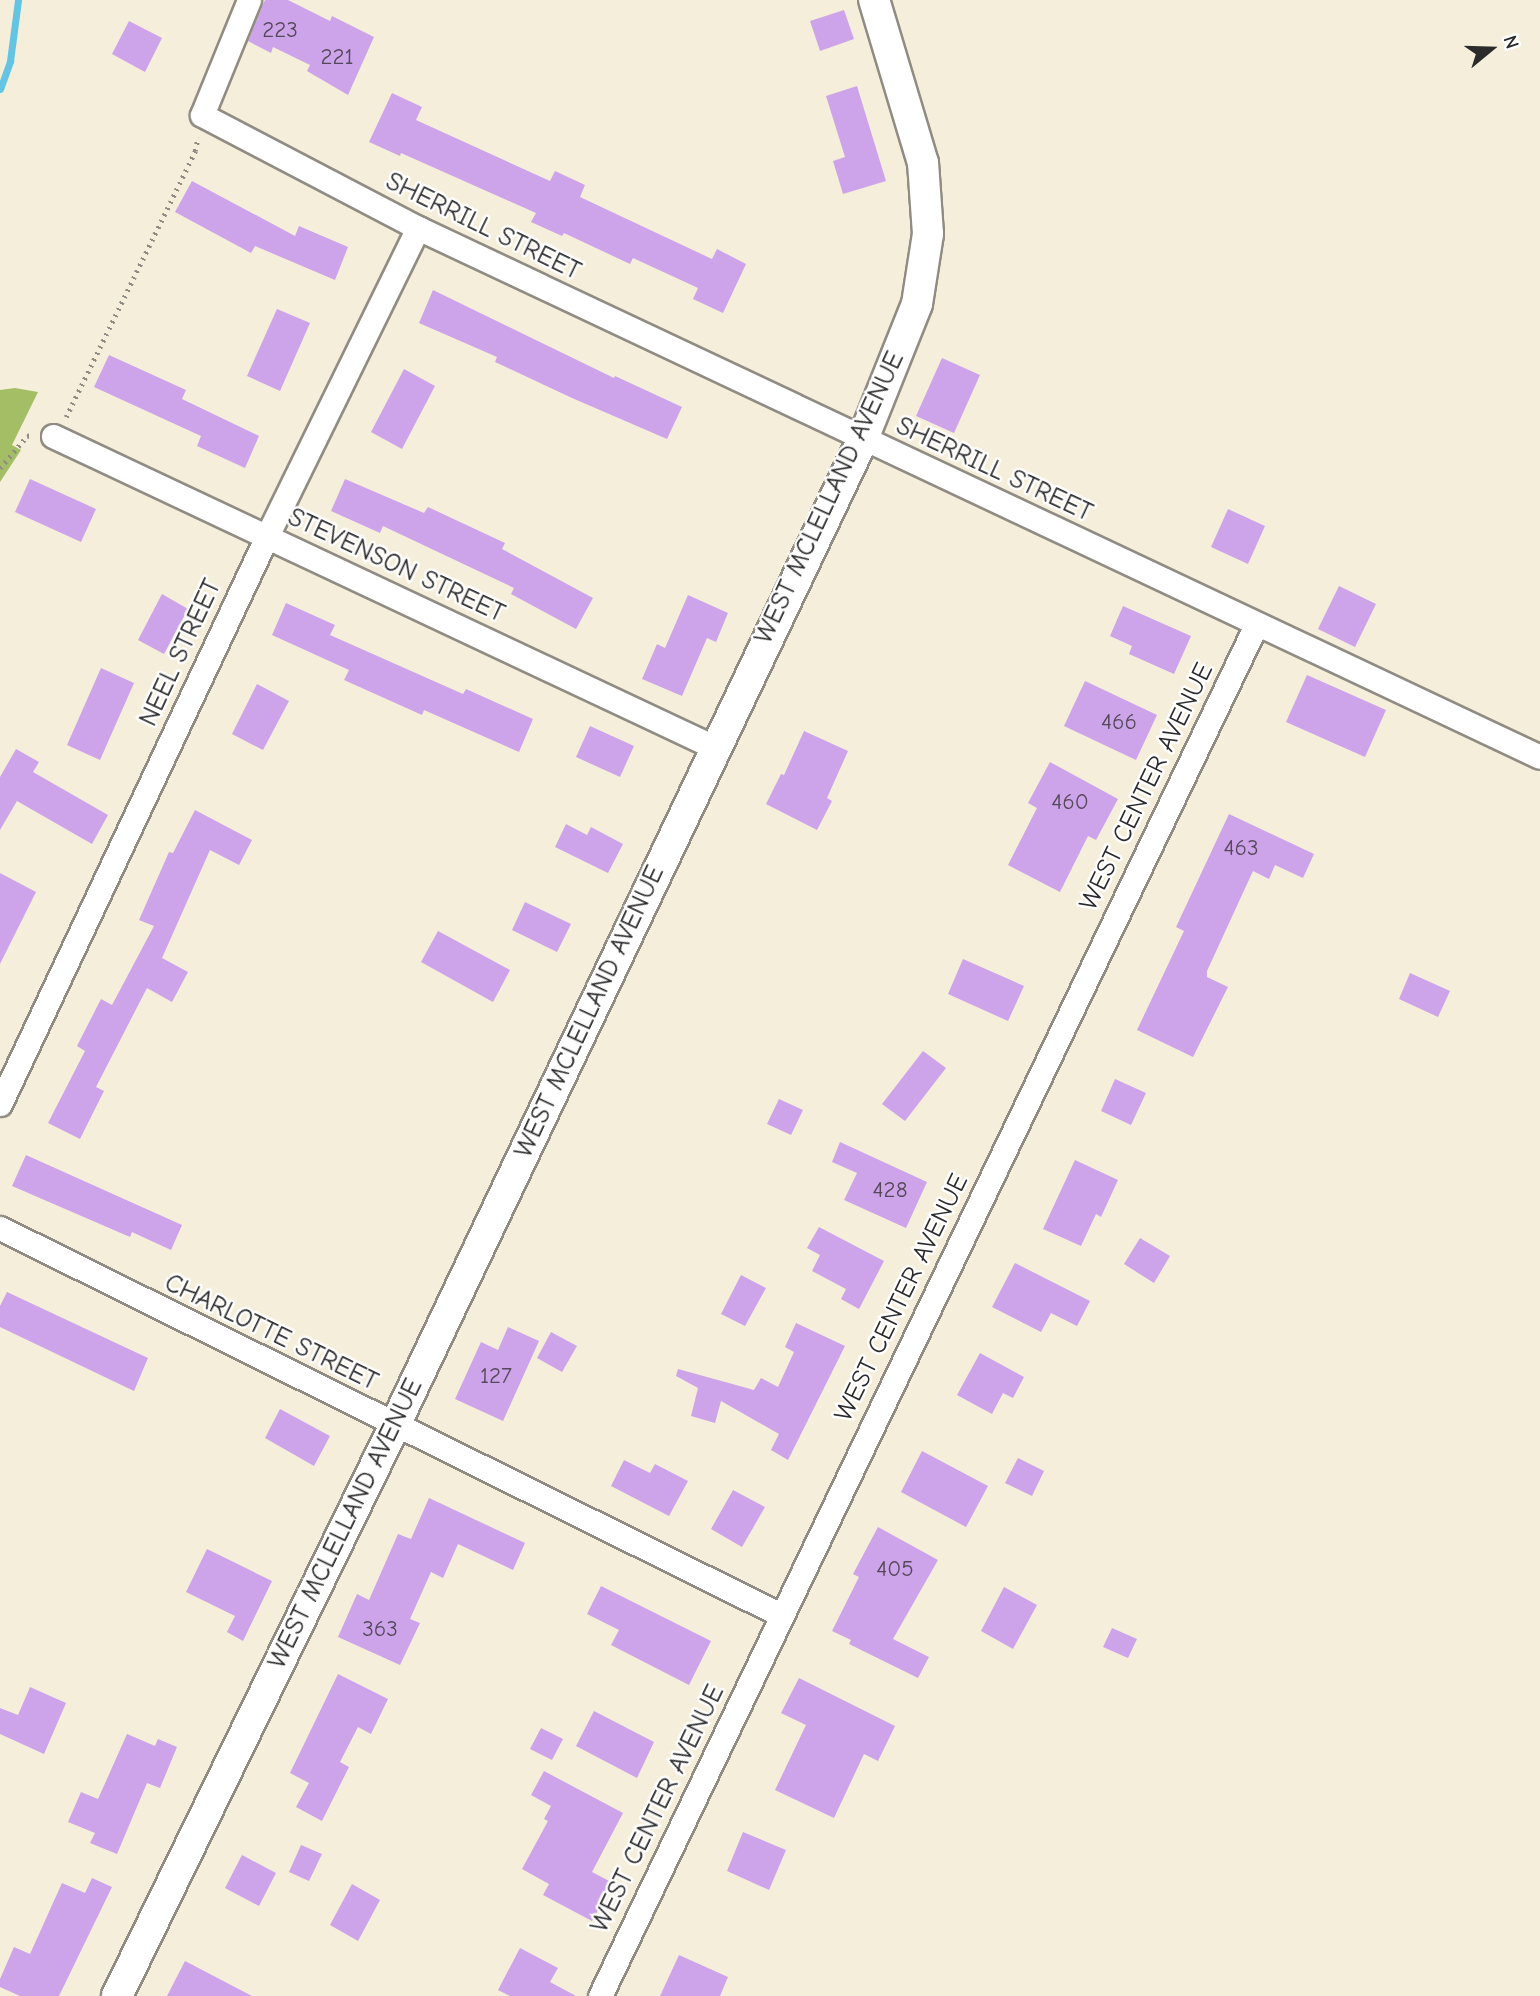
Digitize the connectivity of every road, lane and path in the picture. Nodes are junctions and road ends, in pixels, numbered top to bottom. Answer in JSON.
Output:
{"nodes":[{"id":1,"x":249,"y":0,"type":"edge"},
{"id":2,"x":874,"y":0,"type":"edge"},
{"id":3,"x":202,"y":115,"type":"junction"},
{"id":4,"x":418,"y":228,"type":"junction"},
{"id":5,"x":55,"y":436,"type":"junction"},
{"id":6,"x":863,"y":439,"type":"junction"},
{"id":7,"x":0,"y":467,"type":"edge"},
{"id":8,"x":267,"y":536,"type":"junction"},
{"id":9,"x":1256,"y":625,"type":"junction"},
{"id":10,"x":714,"y":747,"type":"junction"},
{"id":11,"x":1540,"y":757,"type":"edge"},
{"id":12,"x":0,"y":1104,"type":"edge"},
{"id":13,"x":0,"y":1228,"type":"edge"},
{"id":14,"x":396,"y":1425,"type":"junction"},
{"id":15,"x":781,"y":1615,"type":"junction"},
{"id":16,"x":117,"y":1996,"type":"edge"},
{"id":17,"x":600,"y":1996,"type":"edge"}],
"edges":[{"from":1,"to":3,"type":"street"},
{"from":2,"to":6,"type":"street","name":"WEST MCLELLAND AVENUE"},
{"from":3,"to":4,"type":"street","name":"SHERRILL STREET"},
{"from":3,"to":5,"type":"path"},
{"from":4,"to":6,"type":"street","name":"SHERRILL STREET"},
{"from":4,"to":8,"type":"street","name":"NEEL STREET"},
{"from":5,"to":7,"type":"path"},
{"from":5,"to":8,"type":"street","name":"STEVENSON STREET"},
{"from":6,"to":9,"type":"street","name":"SHERRILL STREET"},
{"from":6,"to":10,"type":"street","name":"WEST MCLELLAND AVENUE"},
{"from":8,"to":10,"type":"street","name":"STEVENSON STREET"},
{"from":8,"to":12,"type":"street","name":"NEEL STREET"},
{"from":9,"to":11,"type":"street","name":"SHERRILL STREET"},
{"from":9,"to":15,"type":"street","name":"WEST CENTER AVENUE"},
{"from":10,"to":14,"type":"street","name":"WEST MCLELLAND AVENUE"},
{"from":13,"to":14,"type":"street","name":"CHARLOTTE STREET"},
{"from":14,"to":15,"type":"street","name":"CHARLOTTE STREET"},
{"from":14,"to":16,"type":"street","name":"WEST MCLELLAND AVENUE"},
{"from":15,"to":17,"type":"street","name":"WEST CENTER AVENUE"}]}
